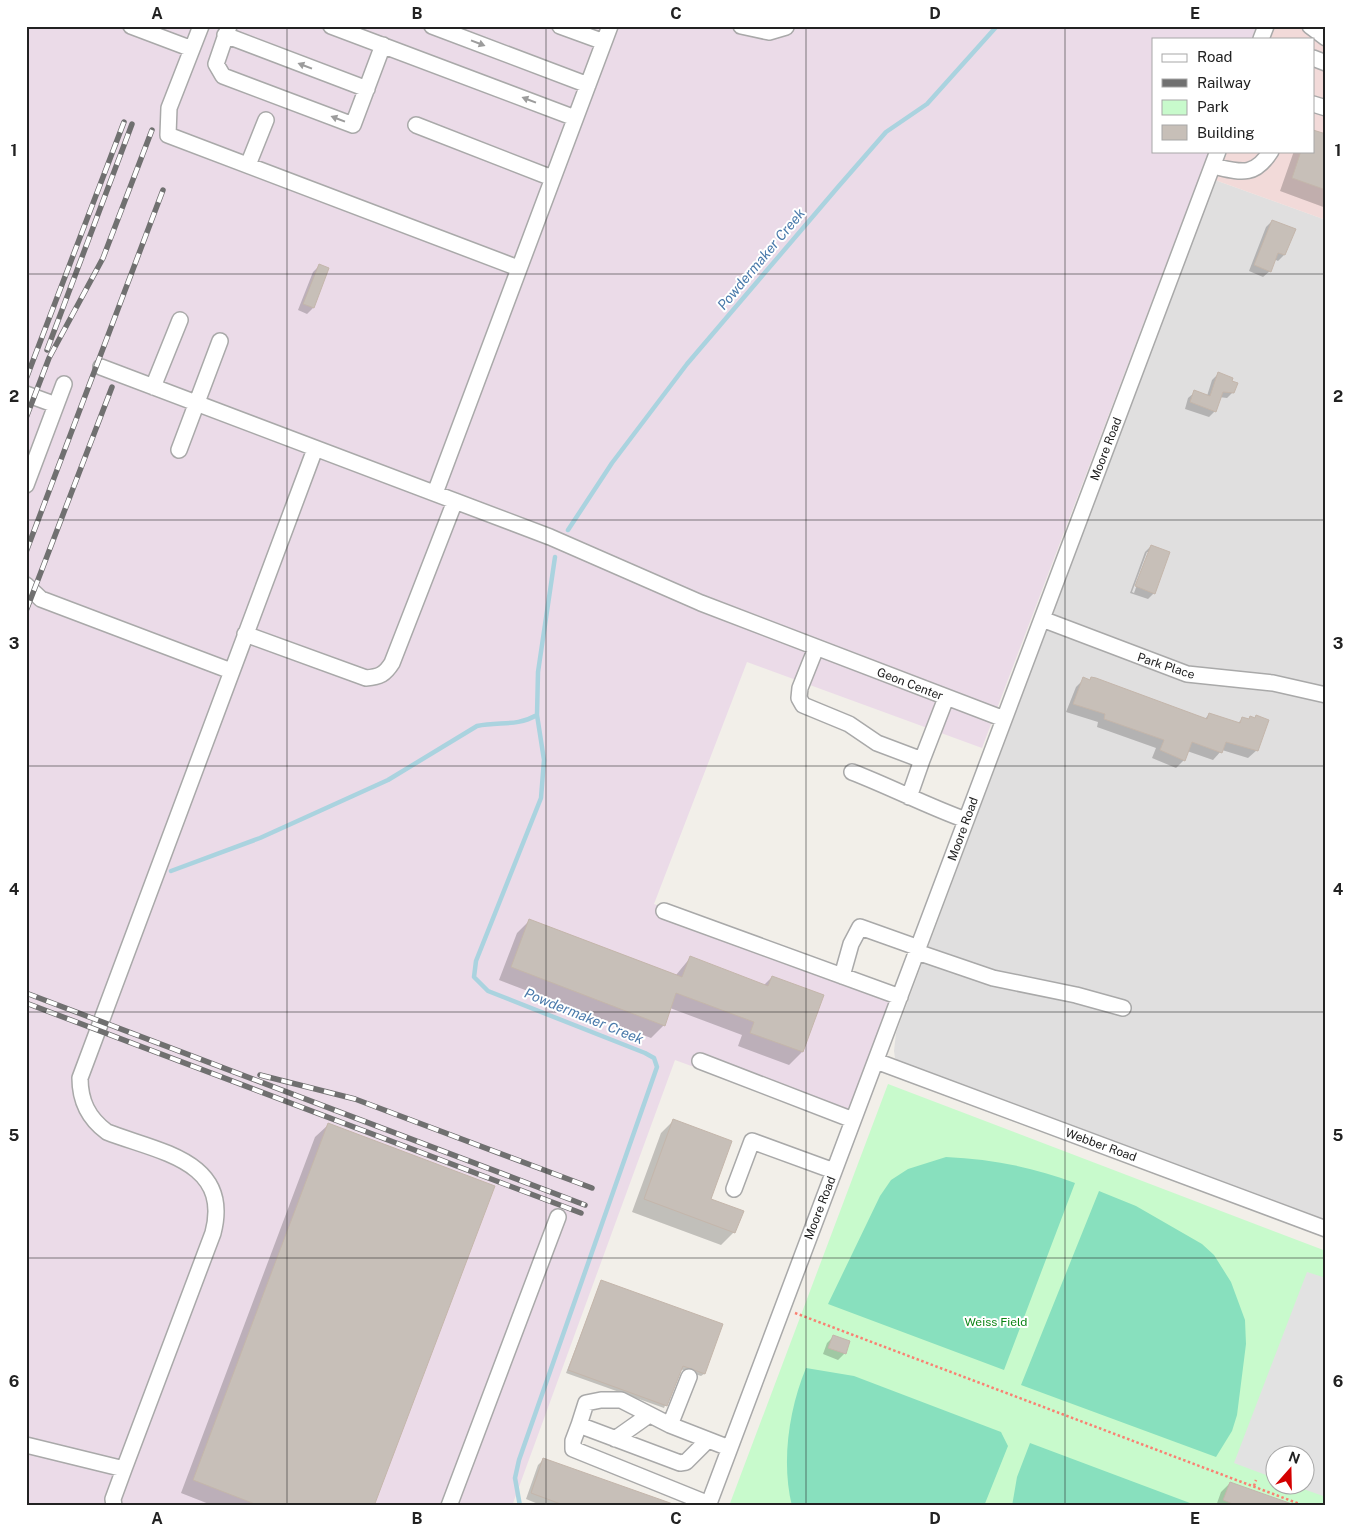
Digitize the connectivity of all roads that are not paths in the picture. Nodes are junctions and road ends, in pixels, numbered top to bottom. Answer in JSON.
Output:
{"nodes":[{"id":1,"x":131,"y":26,"type":"edge"},
{"id":2,"x":201,"y":26,"type":"edge"},
{"id":3,"x":331,"y":26,"type":"edge"},
{"id":4,"x":432,"y":26,"type":"edge"},
{"id":5,"x":560,"y":26,"type":"edge"},
{"id":6,"x":610,"y":26,"type":"edge"},
{"id":7,"x":741,"y":26,"type":"edge"},
{"id":8,"x":1266,"y":26,"type":"edge"},
{"id":9,"x":1310,"y":26,"type":"edge"},
{"id":10,"x":786,"y":27,"type":"edge"},
{"id":11,"x":227,"y":31,"type":"edge"},
{"id":12,"x":1261,"y":38,"type":"edge"},
{"id":13,"x":1326,"y":38,"type":"edge"},
{"id":14,"x":604,"y":42,"type":"junction"},
{"id":15,"x":383,"y":46,"type":"junction"},
{"id":16,"x":192,"y":50,"type":"junction"},
{"id":17,"x":1314,"y":58,"type":"edge"},
{"id":18,"x":1326,"y":63,"type":"edge"},
{"id":19,"x":588,"y":85,"type":"junction"},
{"id":20,"x":367,"y":89,"type":"junction"},
{"id":21,"x":1314,"y":104,"type":"edge"},
{"id":22,"x":1326,"y":108,"type":"edge"},
{"id":23,"x":575,"y":118,"type":"junction"},
{"id":24,"x":266,"y":120,"type":"dead end"},
{"id":25,"x":416,"y":125,"type":"dead end"},
{"id":26,"x":1218,"y":152,"type":"edge"},
{"id":27,"x":1270,"y":152,"type":"edge"},
{"id":28,"x":248,"y":166,"type":"junction"},
{"id":29,"x":1213,"y":166,"type":"junction"},
{"id":30,"x":552,"y":178,"type":"junction"},
{"id":31,"x":518,"y":268,"type":"junction"},
{"id":32,"x":180,"y":320,"type":"dead end"},
{"id":33,"x":220,"y":341,"type":"dead end"},
{"id":34,"x":101,"y":367,"type":"dead end"},
{"id":35,"x":64,"y":384,"type":"dead end"},
{"id":36,"x":153,"y":387,"type":"junction"},
{"id":37,"x":26,"y":394,"type":"edge"},
{"id":38,"x":196,"y":404,"type":"junction"},
{"id":39,"x":56,"y":405,"type":"junction"},
{"id":40,"x":315,"y":449,"type":"junction"},
{"id":41,"x":179,"y":450,"type":"dead end"},
{"id":42,"x":26,"y":485,"type":"edge"},
{"id":43,"x":435,"y":492,"type":"junction"},
{"id":44,"x":455,"y":500,"type":"junction"},
{"id":45,"x":26,"y":586,"type":"edge"},
{"id":46,"x":1042,"y":619,"type":"junction"},
{"id":47,"x":245,"y":634,"type":"junction"},
{"id":48,"x":816,"y":648,"type":"junction"},
{"id":49,"x":231,"y":671,"type":"junction"},
{"id":50,"x":1326,"y":695,"type":"edge"},
{"id":51,"x":946,"y":698,"type":"junction"},
{"id":52,"x":1004,"y":720,"type":"junction"},
{"id":53,"x":922,"y":760,"type":"junction"},
{"id":54,"x":852,"y":772,"type":"dead end"},
{"id":55,"x":909,"y":797,"type":"junction"},
{"id":56,"x":966,"y":820,"type":"junction"},
{"id":57,"x":664,"y":911,"type":"dead end"},
{"id":58,"x":918,"y":950,"type":"junction"},
{"id":59,"x":842,"y":976,"type":"junction"},
{"id":60,"x":900,"y":997,"type":"junction"},
{"id":61,"x":1123,"y":1008,"type":"dead end"},
{"id":62,"x":700,"y":1060,"type":"dead end"},
{"id":63,"x":876,"y":1061,"type":"junction"},
{"id":64,"x":853,"y":1120,"type":"junction"},
{"id":65,"x":834,"y":1171,"type":"junction"},
{"id":66,"x":734,"y":1190,"type":"dead end"},
{"id":67,"x":558,"y":1217,"type":"dead end"},
{"id":68,"x":1326,"y":1229,"type":"edge"},
{"id":69,"x":689,"y":1377,"type":"dead end"},
{"id":70,"x":649,"y":1416,"type":"junction"},
{"id":71,"x":579,"y":1425,"type":"junction"},
{"id":72,"x":670,"y":1426,"type":"junction"},
{"id":73,"x":615,"y":1438,"type":"junction"},
{"id":74,"x":708,"y":1440,"type":"junction"},
{"id":75,"x":26,"y":1444,"type":"edge"},
{"id":76,"x":729,"y":1448,"type":"junction"},
{"id":77,"x":124,"y":1469,"type":"junction"},
{"id":78,"x":708,"y":1505,"type":"edge"},
{"id":79,"x":114,"y":1506,"type":"edge"},
{"id":80,"x":449,"y":1506,"type":"edge"}],
"edges":[{"from":1,"to":16,"type":"street"},
{"from":2,"to":16,"type":"street"},
{"from":3,"to":15,"type":"street"},
{"from":4,"to":19,"type":"street","one_way":true},
{"from":5,"to":14,"type":"street"},
{"from":6,"to":14,"type":"street"},
{"from":7,"to":10,"type":"street"},
{"from":8,"to":12,"type":"street"},
{"from":9,"to":13,"type":"street"},
{"from":20,"to":11,"type":"street","one_way":true},
{"from":20,"to":11,"type":"street","one_way":true},
{"from":14,"to":19,"type":"street"},
{"from":15,"to":20,"type":"street"},
{"from":23,"to":15,"type":"street","one_way":true},
{"from":16,"to":28,"type":"street"},
{"from":17,"to":18,"type":"street"},
{"from":19,"to":23,"type":"street"},
{"from":21,"to":22,"type":"street"},
{"from":23,"to":30,"type":"street"},
{"from":24,"to":28,"type":"street"},
{"from":25,"to":30,"type":"street"},
{"from":26,"to":29,"type":"street","name":"Moore Road"},
{"from":27,"to":29,"type":"street"},
{"from":28,"to":31,"type":"street"},
{"from":29,"to":46,"type":"street","name":"Moore Road"},
{"from":30,"to":31,"type":"street"},
{"from":31,"to":43,"type":"street"},
{"from":32,"to":36,"type":"street"},
{"from":33,"to":38,"type":"street"},
{"from":34,"to":36,"type":"street","name":"Geon Center"},
{"from":35,"to":39,"type":"street"},
{"from":36,"to":38,"type":"street","name":"Geon Center"},
{"from":37,"to":39,"type":"street"},
{"from":38,"to":40,"type":"street","name":"Geon Center"},
{"from":38,"to":41,"type":"street"},
{"from":39,"to":42,"type":"street"},
{"from":40,"to":43,"type":"street","name":"Geon Center"},
{"from":40,"to":47,"type":"street"},
{"from":43,"to":44,"type":"street","name":"Geon Center"},
{"from":44,"to":47,"type":"street"},
{"from":44,"to":48,"type":"street","name":"Geon Center"},
{"from":45,"to":49,"type":"street"},
{"from":46,"to":50,"type":"street","name":"Park Place"},
{"from":46,"to":52,"type":"street","name":"Moore Road"},
{"from":47,"to":49,"type":"street"},
{"from":48,"to":51,"type":"street","name":"Geon Center"},
{"from":48,"to":53,"type":"street"},
{"from":49,"to":77,"type":"street"},
{"from":51,"to":52,"type":"street","name":"Geon Center"},
{"from":51,"to":53,"type":"street"},
{"from":52,"to":56,"type":"street","name":"Moore Road"},
{"from":53,"to":55,"type":"street"},
{"from":54,"to":55,"type":"street"},
{"from":55,"to":56,"type":"street"},
{"from":56,"to":58,"type":"street","name":"Moore Road"},
{"from":57,"to":59,"type":"street"},
{"from":58,"to":59,"type":"street"},
{"from":58,"to":60,"type":"street","name":"Moore Road"},
{"from":58,"to":61,"type":"street"},
{"from":59,"to":60,"type":"street"},
{"from":60,"to":63,"type":"street","name":"Moore Road"},
{"from":62,"to":64,"type":"street"},
{"from":63,"to":64,"type":"street","name":"Moore Road"},
{"from":63,"to":68,"type":"street","name":"Webber Road"},
{"from":64,"to":65,"type":"street","name":"Moore Road"},
{"from":65,"to":66,"type":"street"},
{"from":65,"to":76,"type":"street","name":"Moore Road"},
{"from":67,"to":80,"type":"street"},
{"from":69,"to":72,"type":"street"},
{"from":70,"to":71,"type":"street"},
{"from":70,"to":72,"type":"street"},
{"from":70,"to":73,"type":"street"},
{"from":71,"to":73,"type":"street"},
{"from":71,"to":78,"type":"street"},
{"from":72,"to":74,"type":"street"},
{"from":73,"to":74,"type":"street"},
{"from":74,"to":76,"type":"street"},
{"from":75,"to":77,"type":"street"},
{"from":76,"to":78,"type":"street","name":"Moore Road"},
{"from":77,"to":79,"type":"street"}]}
